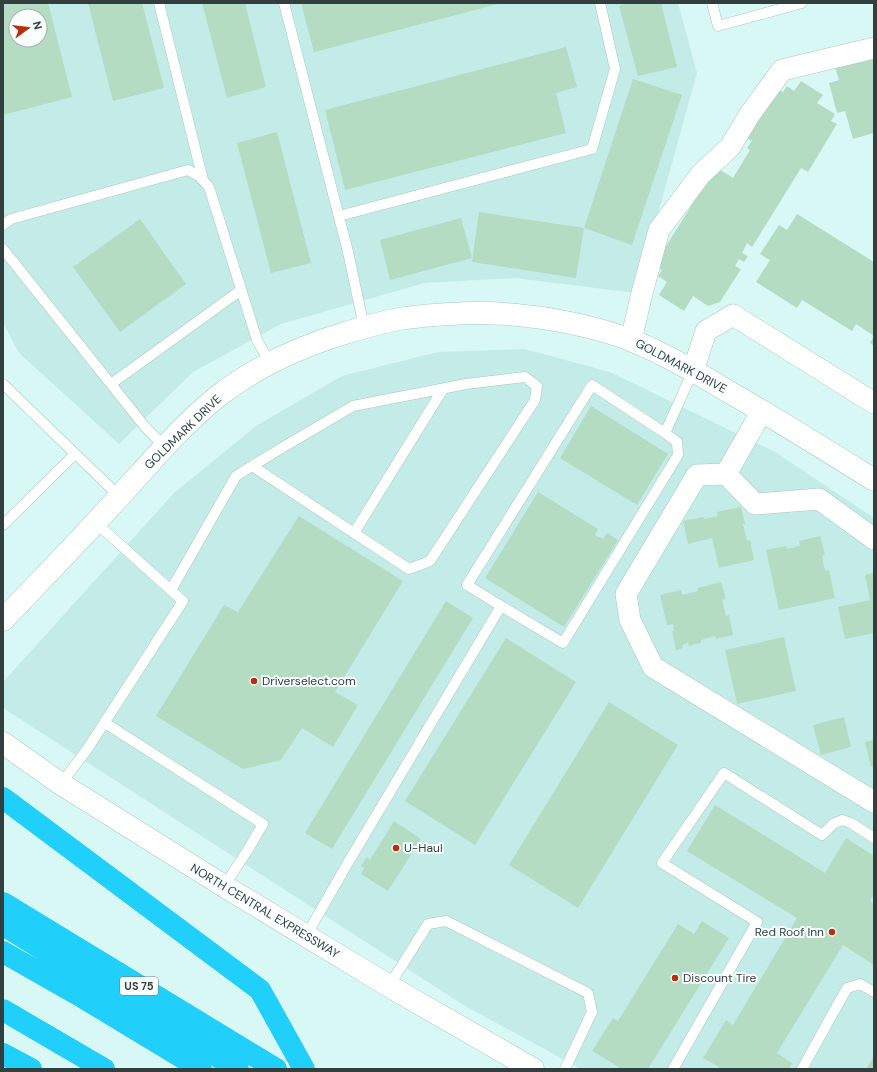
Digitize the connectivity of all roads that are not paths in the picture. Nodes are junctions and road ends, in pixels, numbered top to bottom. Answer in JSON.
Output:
{"nodes":[{"id":1,"x":159,"y":3,"type":"edge"},
{"id":2,"x":284,"y":3,"type":"edge"},
{"id":3,"x":600,"y":3,"type":"edge"},
{"id":4,"x":712,"y":3,"type":"edge"},
{"id":5,"x":802,"y":3,"type":"edge"},
{"id":6,"x":874,"y":48,"type":"edge"},
{"id":7,"x":203,"y":180,"type":"junction"},
{"id":8,"x":339,"y":216,"type":"junction"},
{"id":9,"x":3,"y":225,"type":"edge"},
{"id":10,"x":3,"y":249,"type":"edge"},
{"id":11,"x":241,"y":290,"type":"junction"},
{"id":12,"x":364,"y":327,"type":"junction"},
{"id":13,"x":631,"y":340,"type":"junction"},
{"id":14,"x":270,"y":363,"type":"junction"},
{"id":15,"x":693,"y":371,"type":"junction"},
{"id":16,"x":3,"y":384,"type":"edge"},
{"id":17,"x":111,"y":384,"type":"junction"},
{"id":18,"x":443,"y":389,"type":"junction"},
{"id":19,"x":874,"y":403,"type":"edge"},
{"id":20,"x":762,"y":411,"type":"junction"},
{"id":21,"x":665,"y":433,"type":"junction"},
{"id":22,"x":164,"y":446,"type":"junction"},
{"id":23,"x":74,"y":454,"type":"junction"},
{"id":24,"x":252,"y":466,"type":"junction"},
{"id":25,"x":726,"y":474,"type":"junction"},
{"id":26,"x":874,"y":480,"type":"edge"},
{"id":27,"x":120,"y":497,"type":"junction"},
{"id":28,"x":96,"y":523,"type":"junction"},
{"id":29,"x":3,"y":525,"type":"edge"},
{"id":30,"x":354,"y":533,"type":"junction"},
{"id":31,"x":874,"y":539,"type":"edge"},
{"id":32,"x":171,"y":590,"type":"junction"},
{"id":33,"x":501,"y":606,"type":"junction"},
{"id":34,"x":3,"y":620,"type":"edge"},
{"id":35,"x":105,"y":723,"type":"junction"},
{"id":36,"x":3,"y":743,"type":"edge"},
{"id":37,"x":61,"y":784,"type":"junction"},
{"id":38,"x":3,"y":798,"type":"edge"},
{"id":39,"x":874,"y":802,"type":"edge"},
{"id":40,"x":874,"y":838,"type":"edge"},
{"id":41,"x":224,"y":886,"type":"junction"},
{"id":42,"x":3,"y":902,"type":"edge"},
{"id":43,"x":3,"y":925,"type":"edge"},
{"id":44,"x":306,"y":936,"type":"junction"},
{"id":45,"x":3,"y":952,"type":"edge"},
{"id":46,"x":389,"y":986,"type":"junction"},
{"id":47,"x":88,"y":989,"type":"junction"},
{"id":48,"x":874,"y":992,"type":"edge"},
{"id":49,"x":3,"y":1010,"type":"edge"},
{"id":50,"x":3,"y":1054,"type":"edge"},
{"id":51,"x":677,"y":1068,"type":"edge"},
{"id":52,"x":31,"y":1069,"type":"edge"},
{"id":53,"x":104,"y":1069,"type":"edge"},
{"id":54,"x":201,"y":1069,"type":"edge"},
{"id":55,"x":238,"y":1069,"type":"edge"},
{"id":56,"x":276,"y":1069,"type":"edge"},
{"id":57,"x":304,"y":1069,"type":"edge"},
{"id":58,"x":533,"y":1069,"type":"edge"},
{"id":59,"x":565,"y":1069,"type":"edge"},
{"id":60,"x":802,"y":1069,"type":"edge"}],
"edges":[{"from":1,"to":7,"type":"lane"},
{"from":2,"to":8,"type":"lane"},
{"from":3,"to":8,"type":"lane"},
{"from":4,"to":5,"type":"lane"},
{"from":6,"to":13,"type":"street"},
{"from":7,"to":9,"type":"lane"},
{"from":7,"to":11,"type":"lane"},
{"from":8,"to":12,"type":"lane"},
{"from":10,"to":17,"type":"lane"},
{"from":11,"to":14,"type":"lane"},
{"from":11,"to":17,"type":"lane"},
{"from":12,"to":13,"type":"street","name":"GOLDMARK DRIVE"},
{"from":12,"to":14,"type":"street","name":"GOLDMARK DRIVE"},
{"from":13,"to":15,"type":"street","name":"GOLDMARK DRIVE"},
{"from":14,"to":22,"type":"street","name":"GOLDMARK DRIVE"},
{"from":15,"to":19,"type":"street"},
{"from":15,"to":20,"type":"street","name":"GOLDMARK DRIVE"},
{"from":15,"to":21,"type":"lane"},
{"from":16,"to":23,"type":"lane"},
{"from":17,"to":22,"type":"lane"},
{"from":18,"to":24,"type":"lane"},
{"from":18,"to":30,"type":"lane"},
{"from":18,"to":30,"type":"lane"},
{"from":20,"to":25,"type":"street"},
{"from":20,"to":26,"type":"street","name":"GOLDMARK DRIVE"},
{"from":21,"to":33,"type":"lane"},
{"from":21,"to":33,"type":"lane"},
{"from":22,"to":27,"type":"street","name":"GOLDMARK DRIVE"},
{"from":23,"to":27,"type":"lane"},
{"from":23,"to":29,"type":"lane"},
{"from":24,"to":30,"type":"lane"},
{"from":24,"to":32,"type":"lane"},
{"from":25,"to":31,"type":"street"},
{"from":25,"to":39,"type":"street"},
{"from":27,"to":28,"type":"street","name":"GOLDMARK DRIVE"},
{"from":28,"to":32,"type":"lane"},
{"from":28,"to":34,"type":"street","name":"GOLDMARK DRIVE"},
{"from":32,"to":35,"type":"lane"},
{"from":33,"to":44,"type":"lane"},
{"from":35,"to":37,"type":"lane"},
{"from":35,"to":41,"type":"lane"},
{"from":36,"to":37,"type":"street","name":"NORTH CENTRAL EXPRESSWAY"},
{"from":37,"to":41,"type":"street","name":"NORTH CENTRAL EXPRESSWAY"},
{"from":38,"to":57,"type":"highway"},
{"from":40,"to":51,"type":"lane"},
{"from":41,"to":44,"type":"street","name":"NORTH CENTRAL EXPRESSWAY"},
{"from":42,"to":56,"type":"highway","number":"US 75"},
{"from":43,"to":47,"type":"highway"},
{"from":44,"to":46,"type":"street","name":"NORTH CENTRAL EXPRESSWAY"},
{"from":45,"to":47,"type":"highway"},
{"from":46,"to":58,"type":"street","name":"NORTH CENTRAL EXPRESSWAY"},
{"from":46,"to":59,"type":"lane"},
{"from":47,"to":54,"type":"highway"},
{"from":47,"to":55,"type":"highway"},
{"from":48,"to":60,"type":"lane"},
{"from":49,"to":53,"type":"highway"},
{"from":50,"to":52,"type":"highway"}]}
